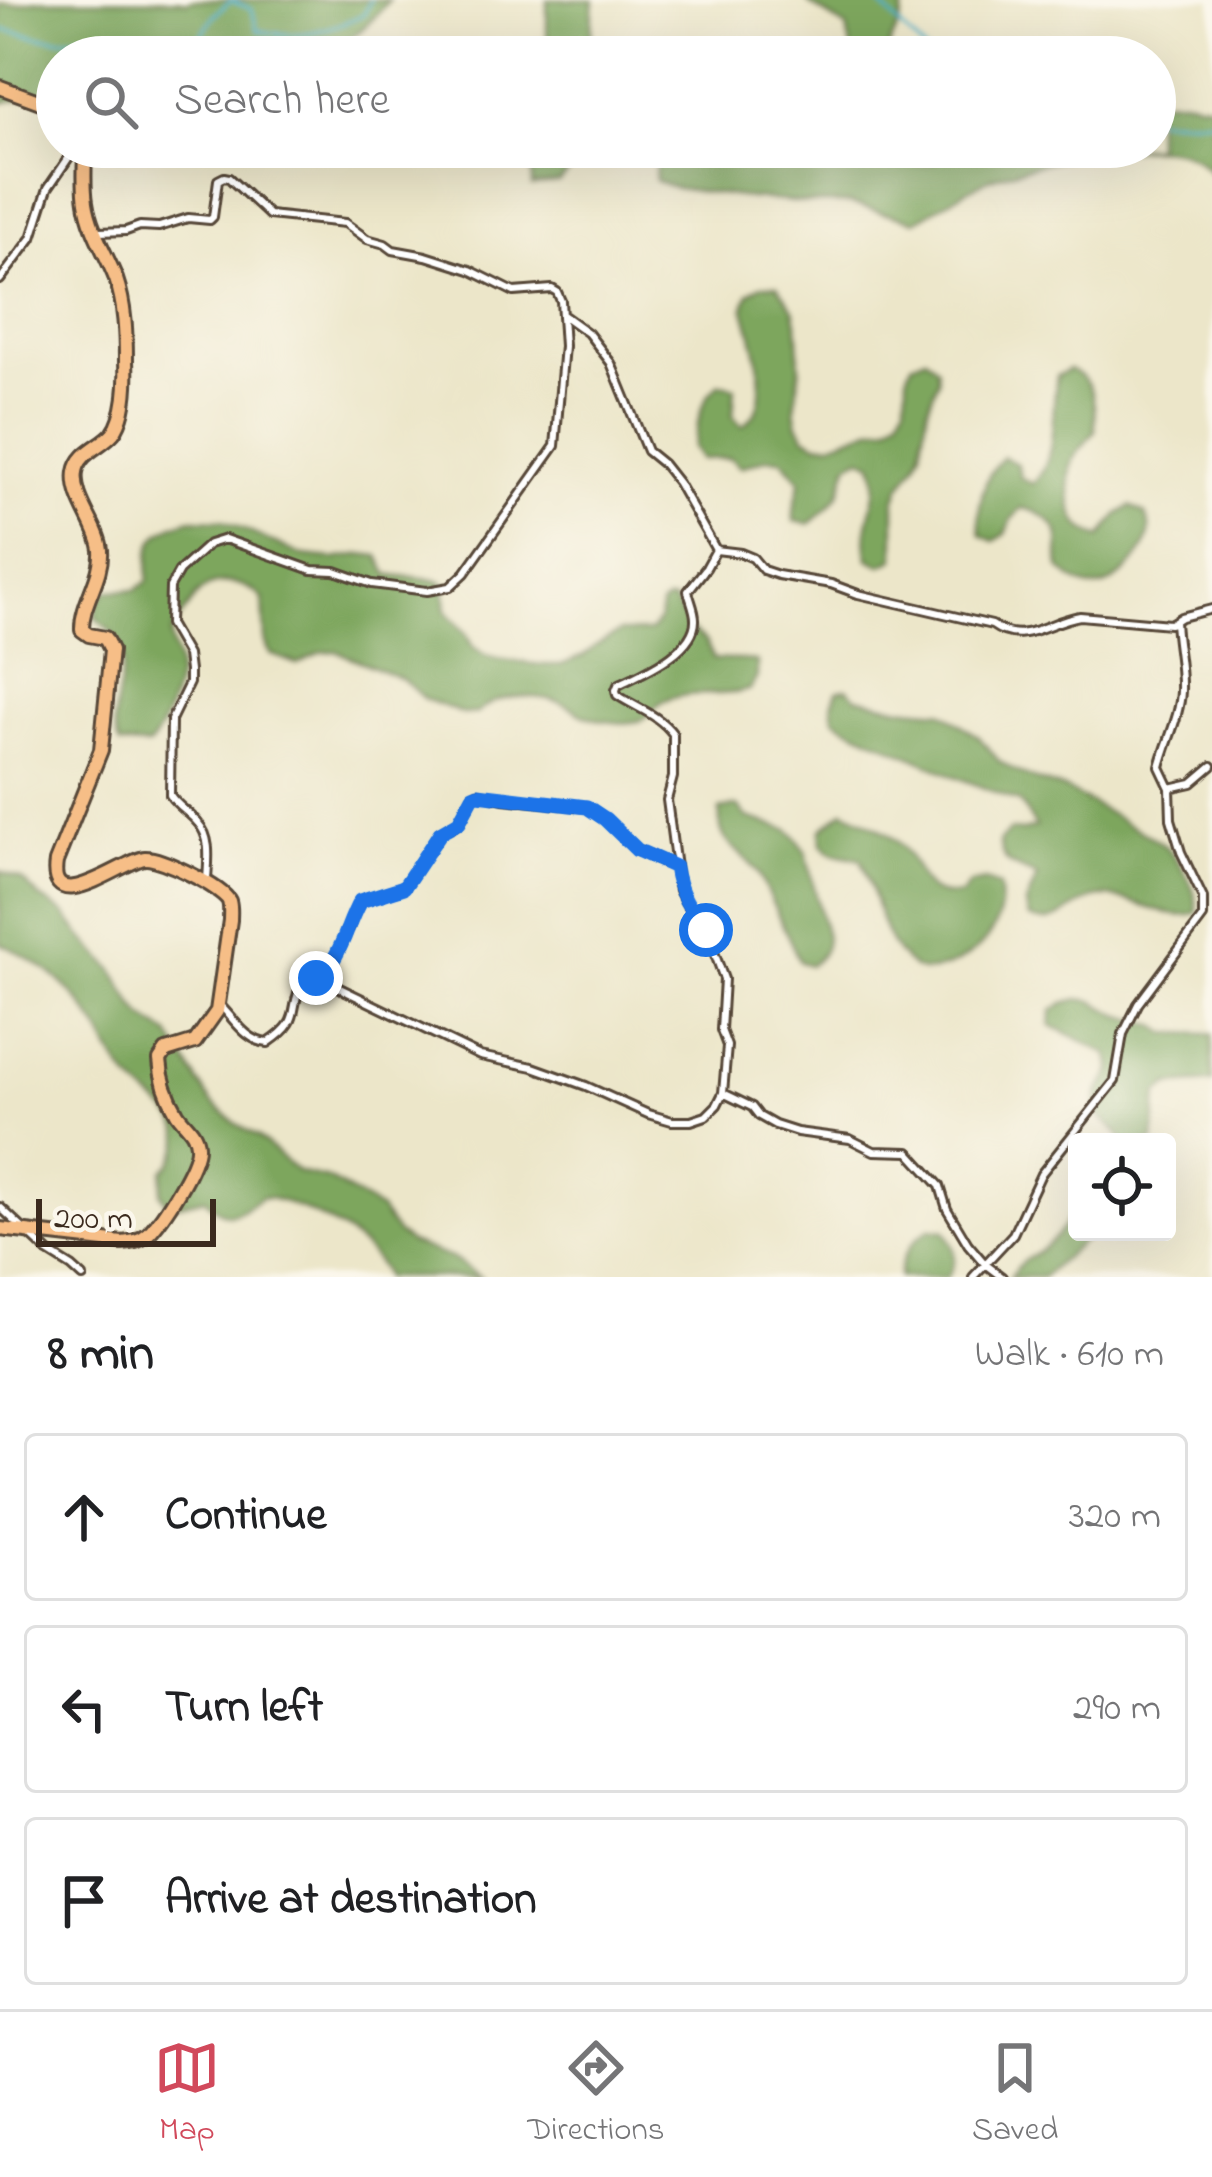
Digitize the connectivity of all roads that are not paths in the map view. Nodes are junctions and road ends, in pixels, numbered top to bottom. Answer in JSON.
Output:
{"nodes":[{"id":1,"x":0,"y":87,"type":"edge"},
{"id":2,"x":36,"y":100,"type":"edge"},
{"id":3,"x":64,"y":168,"type":"edge"},
{"id":4,"x":82,"y":168,"type":"edge"},
{"id":5,"x":94,"y":233,"type":"junction"},
{"id":6,"x":0,"y":280,"type":"edge"},
{"id":7,"x":563,"y":314,"type":"junction"},
{"id":8,"x":716,"y":550,"type":"junction"},
{"id":9,"x":1212,"y":609,"type":"edge"},
{"id":10,"x":1175,"y":621,"type":"junction"},
{"id":11,"x":1212,"y":766,"type":"edge"},
{"id":12,"x":1170,"y":788,"type":"junction"},
{"id":13,"x":675,"y":867,"type":"junction"},
{"id":14,"x":206,"y":883,"type":"junction"},
{"id":15,"x":1208,"y":916,"type":"edge"},
{"id":16,"x":316,"y":978,"type":"junction"},
{"id":17,"x":220,"y":1004,"type":"junction"},
{"id":18,"x":723,"y":1093,"type":"junction"},
{"id":19,"x":0,"y":1207,"type":"edge"},
{"id":20,"x":0,"y":1229,"type":"edge"},
{"id":21,"x":25,"y":1232,"type":"junction"},
{"id":22,"x":985,"y":1264,"type":"junction"},
{"id":23,"x":83,"y":1277,"type":"edge"},
{"id":24,"x":974,"y":1277,"type":"edge"},
{"id":25,"x":1001,"y":1277,"type":"edge"}],
"edges":[{"from":1,"to":2,"type":"main road"},
{"from":3,"to":6,"type":"street"},
{"from":4,"to":5,"type":"main road"},
{"from":5,"to":7,"type":"street"},
{"from":5,"to":14,"type":"main road"},
{"from":7,"to":8,"type":"street"},
{"from":7,"to":14,"type":"street"},
{"from":8,"to":10,"type":"street"},
{"from":8,"to":13,"type":"street"},
{"from":9,"to":10,"type":"street"},
{"from":10,"to":12,"type":"street"},
{"from":11,"to":12,"type":"street"},
{"from":12,"to":15,"type":"street"},
{"from":13,"to":16,"type":"street"},
{"from":13,"to":18,"type":"street"},
{"from":14,"to":17,"type":"main road"},
{"from":15,"to":22,"type":"street"},
{"from":16,"to":17,"type":"street"},
{"from":16,"to":18,"type":"street"},
{"from":17,"to":21,"type":"main road"},
{"from":18,"to":22,"type":"street"},
{"from":19,"to":21,"type":"street"},
{"from":20,"to":21,"type":"main road"},
{"from":21,"to":23,"type":"street"},
{"from":22,"to":24,"type":"street"},
{"from":22,"to":25,"type":"street"}]}
